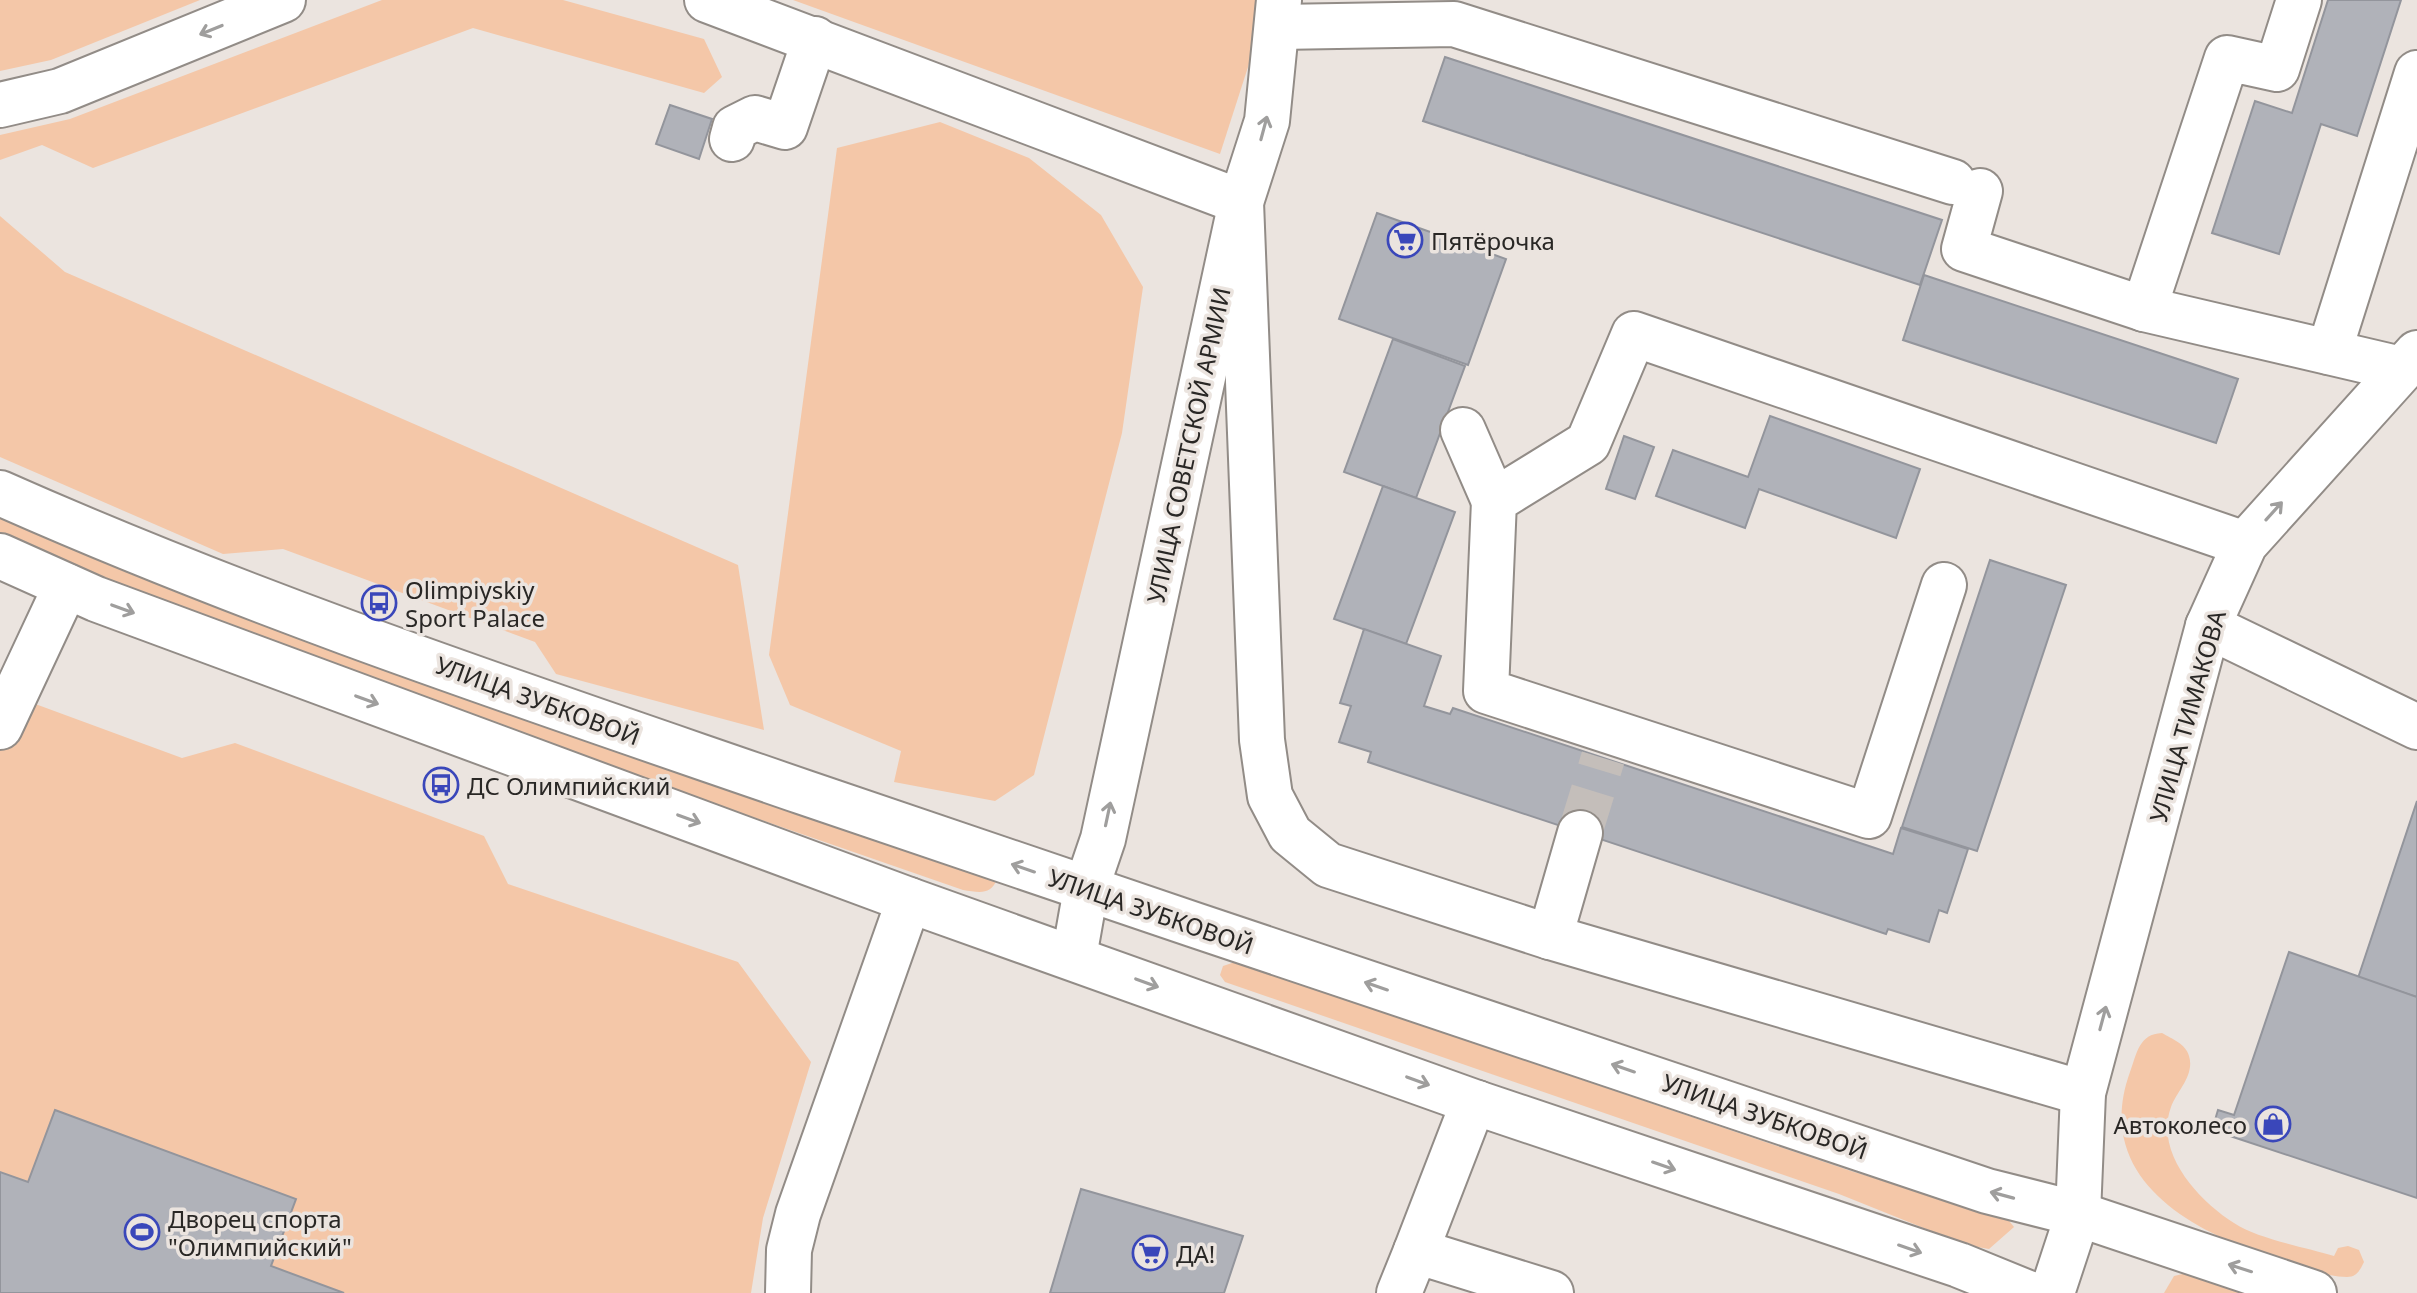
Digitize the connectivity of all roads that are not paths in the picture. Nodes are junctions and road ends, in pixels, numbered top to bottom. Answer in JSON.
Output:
{"nodes":[{"id":1,"x":283,"y":0,"type":"edge"},
{"id":2,"x":707,"y":0,"type":"edge"},
{"id":3,"x":2299,"y":0,"type":"edge"},
{"id":4,"x":1454,"y":12,"type":"edge"},
{"id":5,"x":1279,"y":13,"type":"edge"},
{"id":6,"x":815,"y":39,"type":"junction"},
{"id":7,"x":2417,"y":73,"type":"edge"},
{"id":8,"x":0,"y":105,"type":"edge"},
{"id":9,"x":732,"y":139,"type":"dead end"},
{"id":10,"x":1241,"y":202,"type":"junction"},
{"id":11,"x":2144,"y":309,"type":"junction"},
{"id":12,"x":2329,"y":352,"type":"junction"},
{"id":13,"x":2409,"y":361,"type":"edge"},
{"id":14,"x":1463,"y":430,"type":"dead end"},
{"id":15,"x":0,"y":493,"type":"edge"},
{"id":16,"x":1494,"y":501,"type":"junction"},
{"id":17,"x":2245,"y":544,"type":"junction"},
{"id":18,"x":0,"y":556,"type":"edge"},
{"id":19,"x":1944,"y":585,"type":"dead end"},
{"id":20,"x":66,"y":586,"type":"junction"},
{"id":21,"x":2208,"y":626,"type":"junction"},
{"id":22,"x":0,"y":727,"type":"edge"},
{"id":23,"x":2417,"y":727,"type":"edge"},
{"id":24,"x":1580,"y":833,"type":"tunnel mouth"},
{"id":25,"x":1086,"y":889,"type":"junction"},
{"id":26,"x":909,"y":900,"type":"junction"},
{"id":27,"x":1550,"y":937,"type":"junction"},
{"id":28,"x":1074,"y":957,"type":"junction"},
{"id":29,"x":2083,"y":1093,"type":"junction"},
{"id":30,"x":1477,"y":1103,"type":"junction"},
{"id":31,"x":2078,"y":1214,"type":"junction"},
{"id":32,"x":1416,"y":1251,"type":"junction"},
{"id":33,"x":788,"y":1293,"type":"edge"},
{"id":34,"x":1399,"y":1293,"type":"edge"},
{"id":35,"x":1551,"y":1293,"type":"edge"},
{"id":36,"x":2028,"y":1293,"type":"edge"},
{"id":37,"x":2052,"y":1293,"type":"edge"},
{"id":38,"x":2314,"y":1293,"type":"edge"}],
"edges":[{"from":1,"to":8,"type":"main road","one_way":true},
{"from":2,"to":6,"type":"main road"},
{"from":3,"to":11,"type":"main road"},
{"from":4,"to":5,"type":"main road"},
{"from":4,"to":11,"type":"main road"},
{"from":10,"to":5,"type":"main road","name":"УЛИЦА СОВЕТСКОЙ АРМИИ","one_way":true},
{"from":6,"to":9,"type":"main road"},
{"from":6,"to":10,"type":"main road"},
{"from":7,"to":12,"type":"main road"},
{"from":25,"to":10,"type":"main road","name":"УЛИЦА СОВЕТСКОЙ АРМИИ","one_way":true},
{"from":10,"to":27,"type":"main road"},
{"from":11,"to":12,"type":"main road"},
{"from":12,"to":13,"type":"main road"},
{"from":17,"to":13,"type":"main road","name":"УЛИЦА ТИМАКОВА","one_way":true},
{"from":14,"to":16,"type":"main road"},
{"from":25,"to":15,"type":"main road","name":"УЛИЦА ЗУБКОВОЙ","one_way":true},
{"from":16,"to":17,"type":"main road"},
{"from":16,"to":19,"type":"main road"},
{"from":17,"to":21,"type":"main road","name":"УЛИЦА ТИМАКОВА"},
{"from":18,"to":20,"type":"main road"},
{"from":20,"to":22,"type":"main road"},
{"from":20,"to":26,"type":"main road","one_way":true},
{"from":21,"to":23,"type":"main road"},
{"from":29,"to":21,"type":"main road","name":"УЛИЦА ТИМАКОВА","one_way":true},
{"from":24,"to":27,"type":"main road"},
{"from":25,"to":28,"type":"main road","name":"УЛИЦА СОВЕТСКОЙ АРМИИ"},
{"from":31,"to":25,"type":"main road","name":"УЛИЦА ЗУБКОВОЙ","one_way":true},
{"from":26,"to":28,"type":"main road"},
{"from":26,"to":33,"type":"main road"},
{"from":27,"to":29,"type":"main road"},
{"from":28,"to":30,"type":"main road","one_way":true},
{"from":29,"to":31,"type":"main road","name":"УЛИЦА ТИМАКОВА"},
{"from":30,"to":32,"type":"main road"},
{"from":30,"to":36,"type":"main road","one_way":true},
{"from":31,"to":37,"type":"main road","name":"УЛИЦА ТИМАКОВА"},
{"from":38,"to":31,"type":"main road","name":"УЛИЦА ЗУБКОВОЙ","one_way":true},
{"from":32,"to":34,"type":"main road"},
{"from":32,"to":35,"type":"main road"}]}
